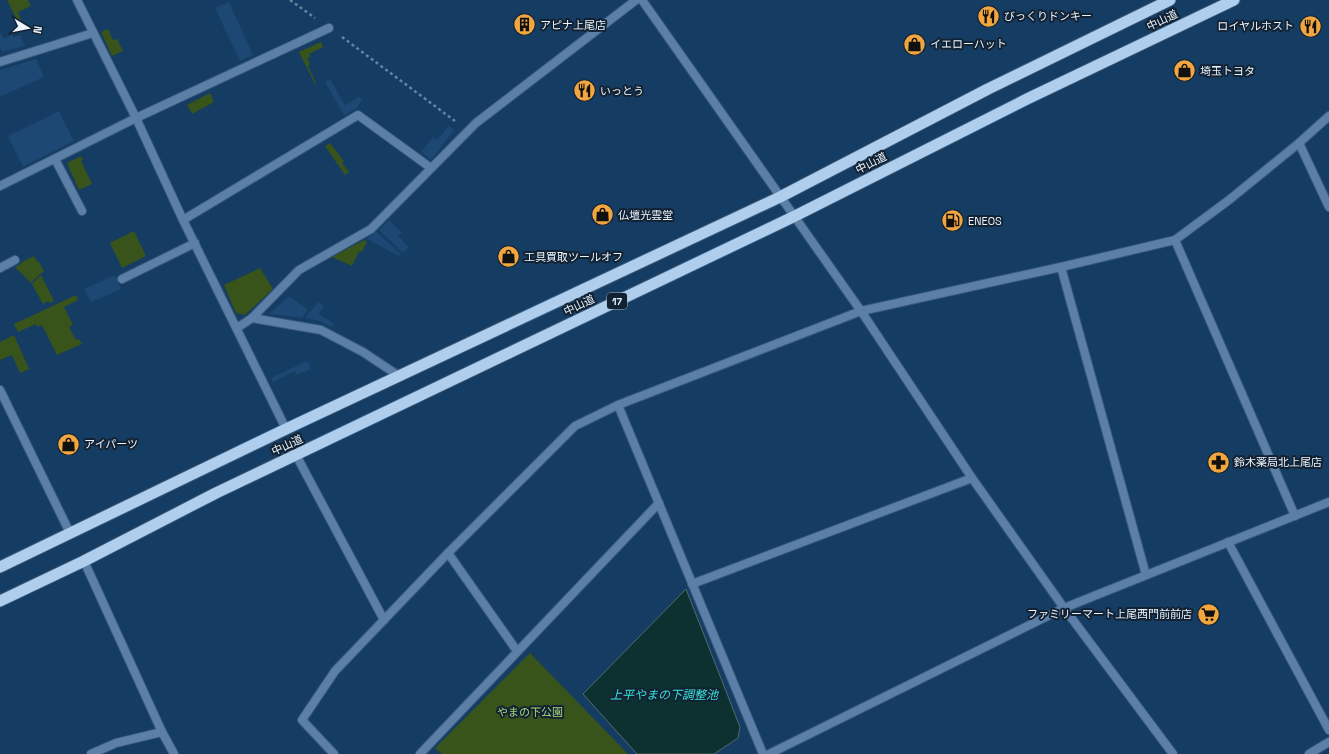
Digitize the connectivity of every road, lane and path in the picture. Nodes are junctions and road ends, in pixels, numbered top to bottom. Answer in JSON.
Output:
{"nodes":[{"id":1,"x":77,"y":0,"type":"edge"},
{"id":2,"x":290,"y":0,"type":"edge"},
{"id":3,"x":636,"y":0,"type":"edge"},
{"id":4,"x":642,"y":0,"type":"edge"},
{"id":5,"x":1170,"y":0,"type":"edge"},
{"id":6,"x":1234,"y":0,"type":"edge"},
{"id":7,"x":329,"y":28,"type":"junction"},
{"id":8,"x":93,"y":33,"type":"junction"},
{"id":9,"x":0,"y":62,"type":"edge"},
{"id":10,"x":1329,"y":116,"type":"edge"},
{"id":11,"x":136,"y":118,"type":"junction"},
{"id":12,"x":468,"y":131,"type":"junction"},
{"id":13,"x":1299,"y":143,"type":"junction"},
{"id":14,"x":55,"y":159,"type":"junction"},
{"id":15,"x":431,"y":168,"type":"junction"},
{"id":16,"x":0,"y":186,"type":"edge"},
{"id":17,"x":780,"y":197,"type":"junction"},
{"id":18,"x":1329,"y":207,"type":"edge"},
{"id":19,"x":82,"y":212,"type":"dead end"},
{"id":20,"x":795,"y":216,"type":"junction"},
{"id":21,"x":183,"y":220,"type":"junction"},
{"id":22,"x":1175,"y":240,"type":"junction"},
{"id":23,"x":195,"y":243,"type":"junction"},
{"id":24,"x":16,"y":260,"type":"dead end"},
{"id":25,"x":1062,"y":267,"type":"junction"},
{"id":26,"x":0,"y":268,"type":"edge"},
{"id":27,"x":122,"y":279,"type":"dead end"},
{"id":28,"x":861,"y":311,"type":"junction"},
{"id":29,"x":252,"y":318,"type":"junction"},
{"id":30,"x":237,"y":328,"type":"junction"},
{"id":31,"x":399,"y":376,"type":"junction"},
{"id":32,"x":0,"y":390,"type":"edge"},
{"id":33,"x":618,"y":405,"type":"junction"},
{"id":34,"x":286,"y":429,"type":"junction"},
{"id":35,"x":296,"y":455,"type":"junction"},
{"id":36,"x":972,"y":478,"type":"junction"},
{"id":37,"x":1329,"y":502,"type":"edge"},
{"id":38,"x":659,"y":504,"type":"junction"},
{"id":39,"x":1295,"y":516,"type":"junction"},
{"id":40,"x":70,"y":533,"type":"junction"},
{"id":41,"x":1228,"y":542,"type":"junction"},
{"id":42,"x":448,"y":553,"type":"junction"},
{"id":43,"x":84,"y":561,"type":"junction"},
{"id":44,"x":0,"y":567,"type":"edge"},
{"id":45,"x":1146,"y":575,"type":"junction"},
{"id":46,"x":692,"y":584,"type":"junction"},
{"id":47,"x":0,"y":601,"type":"edge"},
{"id":48,"x":1064,"y":608,"type":"junction"},
{"id":49,"x":384,"y":620,"type":"junction"},
{"id":50,"x":517,"y":651,"type":"junction"},
{"id":51,"x":1329,"y":730,"type":"edge"},
{"id":52,"x":162,"y":732,"type":"junction"},
{"id":53,"x":1329,"y":742,"type":"edge"},
{"id":54,"x":92,"y":754,"type":"edge"},
{"id":55,"x":174,"y":754,"type":"edge"},
{"id":56,"x":334,"y":754,"type":"edge"},
{"id":57,"x":420,"y":754,"type":"edge"},
{"id":58,"x":763,"y":754,"type":"edge"},
{"id":59,"x":769,"y":754,"type":"edge"},
{"id":60,"x":1173,"y":754,"type":"edge"},
{"id":61,"x":1309,"y":754,"type":"edge"}],
"edges":[{"from":1,"to":8,"type":"street"},
{"from":2,"to":7,"type":"path"},
{"from":3,"to":12,"type":"street"},
{"from":4,"to":17,"type":"street"},
{"from":5,"to":17,"type":"highway","name":"中山道","number":"17"},
{"from":6,"to":20,"type":"highway","name":"中山道","number":"17"},
{"from":7,"to":11,"type":"street"},
{"from":7,"to":12,"type":"path"},
{"from":8,"to":9,"type":"street"},
{"from":8,"to":11,"type":"street"},
{"from":10,"to":13,"type":"street"},
{"from":11,"to":14,"type":"street"},
{"from":11,"to":21,"type":"street"},
{"from":12,"to":15,"type":"street"},
{"from":13,"to":18,"type":"street"},
{"from":13,"to":22,"type":"street"},
{"from":14,"to":16,"type":"street"},
{"from":14,"to":19,"type":"street"},
{"from":15,"to":21,"type":"street"},
{"from":15,"to":29,"type":"street"},
{"from":17,"to":20,"type":"street"},
{"from":17,"to":31,"type":"highway","name":"中山道","number":"17"},
{"from":20,"to":28,"type":"street"},
{"from":20,"to":35,"type":"highway","name":"中山道","number":"17"},
{"from":21,"to":23,"type":"street"},
{"from":22,"to":25,"type":"street"},
{"from":22,"to":39,"type":"street"},
{"from":23,"to":27,"type":"street"},
{"from":23,"to":30,"type":"street"},
{"from":24,"to":26,"type":"street"},
{"from":25,"to":28,"type":"street"},
{"from":25,"to":45,"type":"street"},
{"from":28,"to":33,"type":"street"},
{"from":28,"to":36,"type":"street"},
{"from":29,"to":30,"type":"street"},
{"from":29,"to":31,"type":"street"},
{"from":30,"to":34,"type":"street"},
{"from":31,"to":34,"type":"highway","name":"中山道","number":"17"},
{"from":32,"to":40,"type":"street"},
{"from":33,"to":38,"type":"street"},
{"from":33,"to":42,"type":"street"},
{"from":34,"to":40,"type":"highway","name":"中山道","number":"17"},
{"from":35,"to":43,"type":"highway","name":"中山道","number":"17"},
{"from":35,"to":49,"type":"street"},
{"from":36,"to":46,"type":"street"},
{"from":36,"to":48,"type":"street"},
{"from":37,"to":39,"type":"street"},
{"from":38,"to":46,"type":"street"},
{"from":38,"to":50,"type":"street"},
{"from":39,"to":41,"type":"street"},
{"from":40,"to":44,"type":"highway","name":"中山道","number":"17"},
{"from":41,"to":45,"type":"street"},
{"from":41,"to":51,"type":"street"},
{"from":42,"to":49,"type":"street"},
{"from":42,"to":50,"type":"street"},
{"from":43,"to":47,"type":"highway","name":"中山道","number":"17"},
{"from":43,"to":52,"type":"street"},
{"from":45,"to":48,"type":"street"},
{"from":46,"to":58,"type":"street"},
{"from":48,"to":59,"type":"street"},
{"from":48,"to":60,"type":"street"},
{"from":49,"to":56,"type":"street"},
{"from":50,"to":57,"type":"street"},
{"from":52,"to":54,"type":"street"},
{"from":52,"to":55,"type":"street"},
{"from":53,"to":61,"type":"street"}]}
